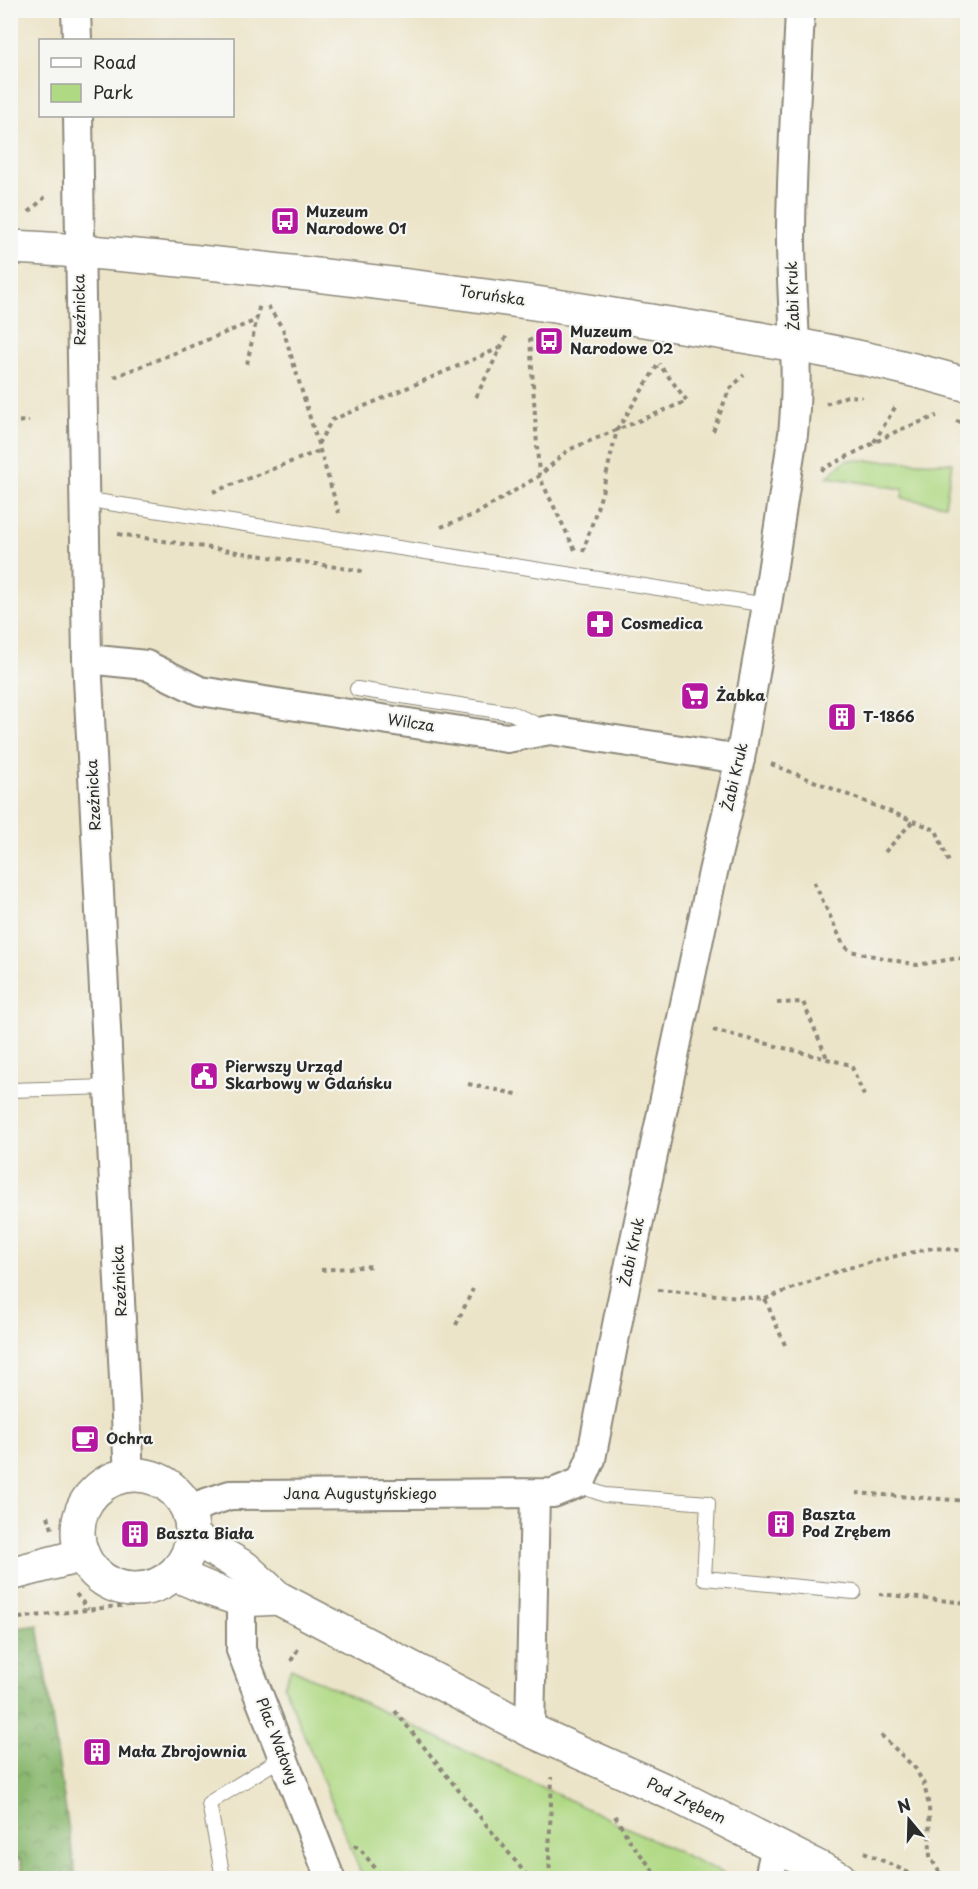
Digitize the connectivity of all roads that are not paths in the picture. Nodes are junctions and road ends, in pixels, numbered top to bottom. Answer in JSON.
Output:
{"nodes":[{"id":1,"x":76,"y":10,"type":"edge"},
{"id":2,"x":800,"y":10,"type":"edge"},
{"id":3,"x":77,"y":39,"type":"edge"},
{"id":4,"x":78,"y":117,"type":"edge"},
{"id":5,"x":10,"y":247,"type":"edge"},
{"id":6,"x":79,"y":250,"type":"junction"},
{"id":7,"x":795,"y":345,"type":"junction"},
{"id":8,"x":968,"y":385,"type":"edge"},
{"id":9,"x":83,"y":499,"type":"junction"},
{"id":10,"x":767,"y":605,"type":"junction"},
{"id":11,"x":87,"y":659,"type":"junction"},
{"id":12,"x":357,"y":689,"type":"dead end"},
{"id":13,"x":550,"y":730,"type":"junction"},
{"id":14,"x":753,"y":760,"type":"junction"},
{"id":15,"x":109,"y":1087,"type":"junction"},
{"id":16,"x":10,"y":1090,"type":"edge"},
{"id":17,"x":129,"y":1475,"type":"junction"},
{"id":18,"x":581,"y":1482,"type":"junction"},
{"id":19,"x":535,"y":1494,"type":"junction"},
{"id":20,"x":190,"y":1523,"type":"junction"},
{"id":21,"x":81,"y":1544,"type":"junction"},
{"id":22,"x":10,"y":1552,"type":"edge"},
{"id":23,"x":10,"y":1574,"type":"edge"},
{"id":24,"x":166,"y":1587,"type":"junction"},
{"id":25,"x":854,"y":1592,"type":"road end"},
{"id":26,"x":278,"y":1598,"type":"junction"},
{"id":27,"x":241,"y":1600,"type":"junction"},
{"id":28,"x":544,"y":1736,"type":"junction"},
{"id":29,"x":283,"y":1757,"type":"junction"},
{"id":30,"x":776,"y":1846,"type":"junction"},
{"id":31,"x":223,"y":1878,"type":"edge"},
{"id":32,"x":330,"y":1878,"type":"edge"},
{"id":33,"x":769,"y":1878,"type":"edge"},
{"id":34,"x":839,"y":1878,"type":"edge"}],
"edges":[{"from":1,"to":3,"type":"street"},
{"from":2,"to":7,"type":"street","name":"Żabi Kruk"},
{"from":4,"to":6,"type":"street","name":"Rzeźnicka"},
{"from":5,"to":6,"type":"street","name":"Toruńska"},
{"from":6,"to":7,"type":"street","name":"Toruńska"},
{"from":6,"to":9,"type":"street","name":"Rzeźnicka"},
{"from":7,"to":8,"type":"street","name":"Toruńska"},
{"from":7,"to":10,"type":"street","name":"Żabi Kruk"},
{"from":9,"to":10,"type":"lane"},
{"from":9,"to":11,"type":"street","name":"Rzeźnicka"},
{"from":10,"to":14,"type":"street","name":"Żabi Kruk"},
{"from":11,"to":13,"type":"street","name":"Wilcza"},
{"from":11,"to":15,"type":"street","name":"Rzeźnicka"},
{"from":12,"to":13,"type":"lane"},
{"from":13,"to":14,"type":"street","name":"Wilcza"},
{"from":14,"to":18,"type":"street","name":"Żabi Kruk"},
{"from":15,"to":16,"type":"lane"},
{"from":15,"to":17,"type":"street","name":"Rzeźnicka"},
{"from":17,"to":20,"type":"street"},
{"from":17,"to":21,"type":"street"},
{"from":18,"to":19,"type":"street"},
{"from":18,"to":25,"type":"lane"},
{"from":19,"to":20,"type":"street","name":"Jana Augustyńskiego"},
{"from":19,"to":28,"type":"street"},
{"from":20,"to":24,"type":"street"},
{"from":20,"to":26,"type":"street","name":"Pod Zrębem"},
{"from":21,"to":22,"type":"street"},
{"from":21,"to":23,"type":"street"},
{"from":21,"to":24,"type":"street"},
{"from":24,"to":27,"type":"street"},
{"from":26,"to":27,"type":"street"},
{"from":26,"to":28,"type":"street","name":"Pod Zrębem"},
{"from":27,"to":29,"type":"street","name":"Plac Wałowy"},
{"from":28,"to":30,"type":"street","name":"Pod Zrębem"},
{"from":29,"to":31,"type":"lane"},
{"from":29,"to":32,"type":"street","name":"Plac Wałowy"},
{"from":30,"to":33,"type":"street"},
{"from":30,"to":34,"type":"street","name":"Pod Zrębem"}]}
